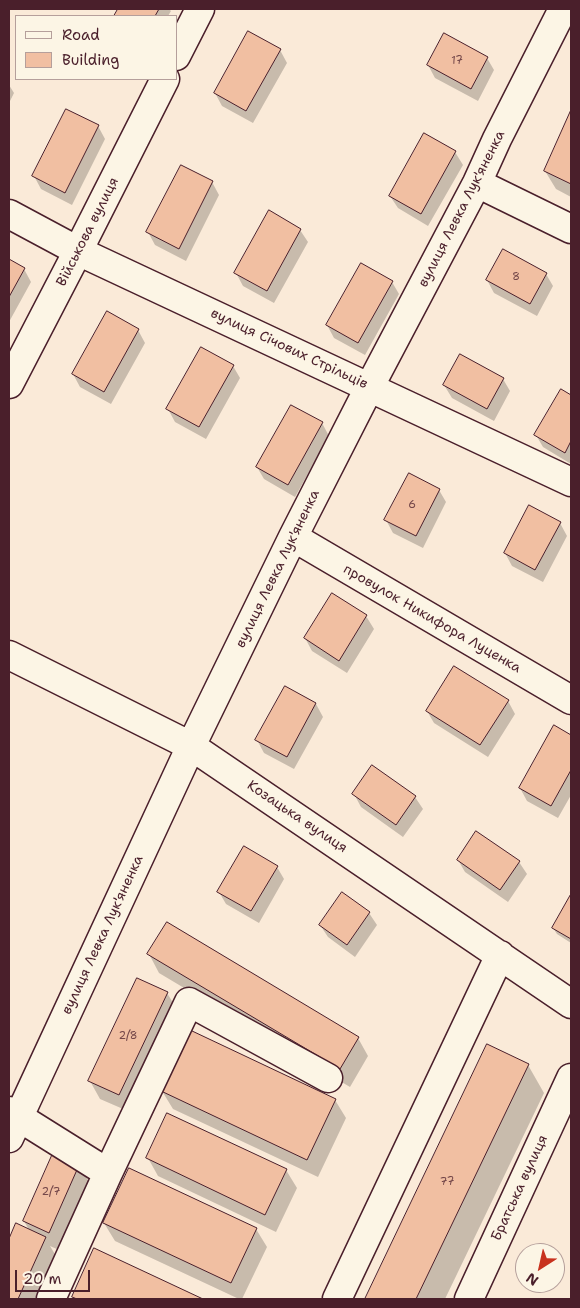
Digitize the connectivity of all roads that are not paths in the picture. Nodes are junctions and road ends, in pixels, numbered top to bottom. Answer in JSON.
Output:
{"nodes":[{"id":1,"x":200,"y":9,"type":"edge"},
{"id":2,"x":563,"y":9,"type":"edge"},
{"id":3,"x":178,"y":52,"type":"edge"},
{"id":4,"x":164,"y":80,"type":"edge"},
{"id":5,"x":477,"y":183,"type":"junction"},
{"id":6,"x":9,"y":214,"type":"edge"},
{"id":7,"x":571,"y":229,"type":"edge"},
{"id":8,"x":78,"y":251,"type":"junction"},
{"id":9,"x":9,"y":384,"type":"edge"},
{"id":10,"x":370,"y":386,"type":"junction"},
{"id":11,"x":571,"y":482,"type":"edge"},
{"id":12,"x":293,"y":537,"type":"junction"},
{"id":13,"x":9,"y":655,"type":"edge"},
{"id":14,"x":571,"y":700,"type":"edge"},
{"id":15,"x":191,"y":746,"type":"junction"},
{"id":16,"x":500,"y":955,"type":"junction"},
{"id":17,"x":571,"y":1004,"type":"edge"},
{"id":18,"x":328,"y":1078,"type":"dead end"},
{"id":19,"x":571,"y":1078,"type":"edge"},
{"id":20,"x":12,"y":1122,"type":"edge"},
{"id":21,"x":108,"y":1174,"type":"junction"},
{"id":22,"x":51,"y":1299,"type":"edge"},
{"id":23,"x":337,"y":1299,"type":"edge"},
{"id":24,"x":469,"y":1299,"type":"edge"}],
"edges":[{"from":1,"to":3,"type":"street"},
{"from":2,"to":5,"type":"street","name":"вулиця Левка Лук'яненка"},
{"from":4,"to":8,"type":"street","name":"Військова вулиця"},
{"from":5,"to":7,"type":"street"},
{"from":5,"to":10,"type":"street","name":"вулиця Левка Лук'яненка"},
{"from":6,"to":8,"type":"street","name":"вулиця Січових Стрільців"},
{"from":8,"to":9,"type":"street","name":"Військова вулиця"},
{"from":8,"to":10,"type":"street","name":"вулиця Січових Стрільців"},
{"from":10,"to":11,"type":"street","name":"вулиця Січових Стрільців"},
{"from":10,"to":12,"type":"street","name":"вулиця Левка Лук'яненка"},
{"from":12,"to":14,"type":"street","name":"провулок Никифора Луценка"},
{"from":12,"to":15,"type":"street","name":"вулиця Левка Лук'яненка"},
{"from":13,"to":15,"type":"street","name":"Козацька вулиця"},
{"from":15,"to":16,"type":"street","name":"Козацька вулиця"},
{"from":15,"to":20,"type":"street","name":"вулиця Левка Лук'яненка"},
{"from":16,"to":17,"type":"street","name":"Козацька вулиця"},
{"from":16,"to":23,"type":"street"},
{"from":18,"to":21,"type":"street"},
{"from":19,"to":24,"type":"street","name":"Братська вулиця"},
{"from":20,"to":21,"type":"street"},
{"from":21,"to":22,"type":"street"}]}
